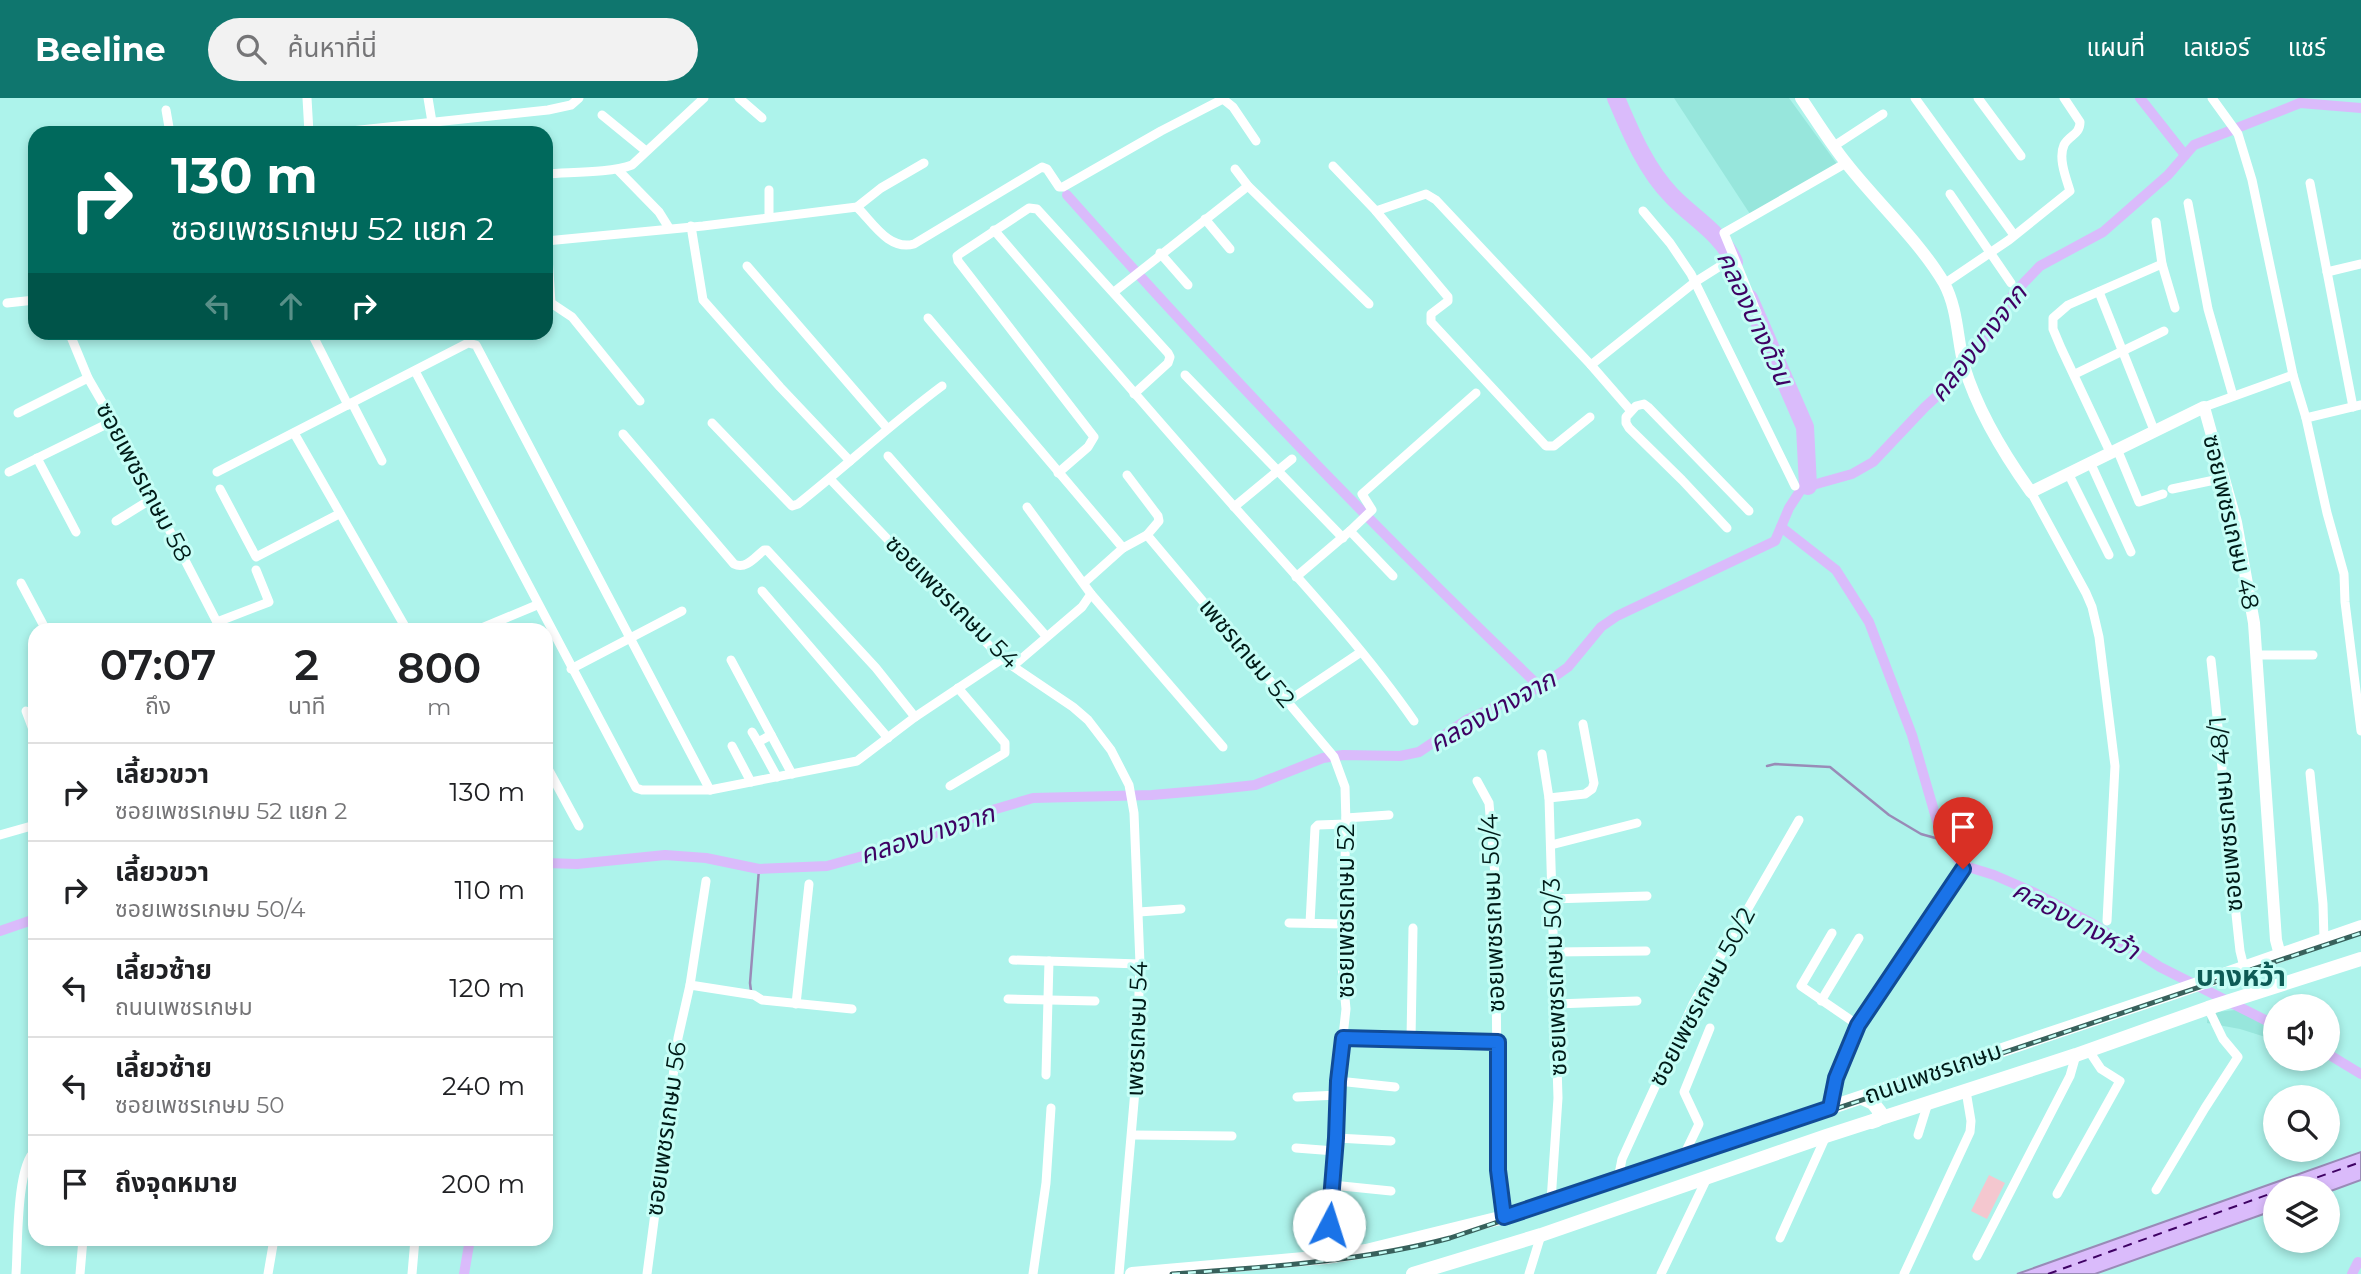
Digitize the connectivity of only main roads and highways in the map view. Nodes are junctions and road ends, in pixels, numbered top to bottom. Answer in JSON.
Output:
{"nodes":[{"id":1,"x":2361,"y":927,"type":"edge"},
{"id":2,"x":2361,"y":959,"type":"edge"},
{"id":3,"x":1898,"y":1086,"type":"junction"},
{"id":4,"x":1862,"y":1098,"type":"junction"},
{"id":5,"x":1903,"y":1112,"type":"junction"},
{"id":6,"x":1871,"y":1122,"type":"junction"},
{"id":7,"x":1450,"y":1269,"type":"edge"},
{"id":8,"x":1132,"y":1274,"type":"edge"},
{"id":9,"x":1413,"y":1274,"type":"edge"}],
"edges":[{"from":1,"to":3,"type":"main road","name":"ถนนเพชรเกษม"},
{"from":2,"to":5,"type":"main road","name":"ถนนเพชรเกษม"},
{"from":3,"to":4,"type":"main road","name":"ถนนเพชรเกษม"},
{"from":3,"to":5,"type":"main road"},
{"from":4,"to":6,"type":"main road"},
{"from":4,"to":8,"type":"main road","name":"ถนนเพชรเกษม"},
{"from":5,"to":6,"type":"main road","name":"ถนนเพชรเกษม"},
{"from":6,"to":7,"type":"main road","name":"ถนนเพชรเกษม"},
{"from":7,"to":9,"type":"main road","name":"ถนนเพชรเกษม"}]}
